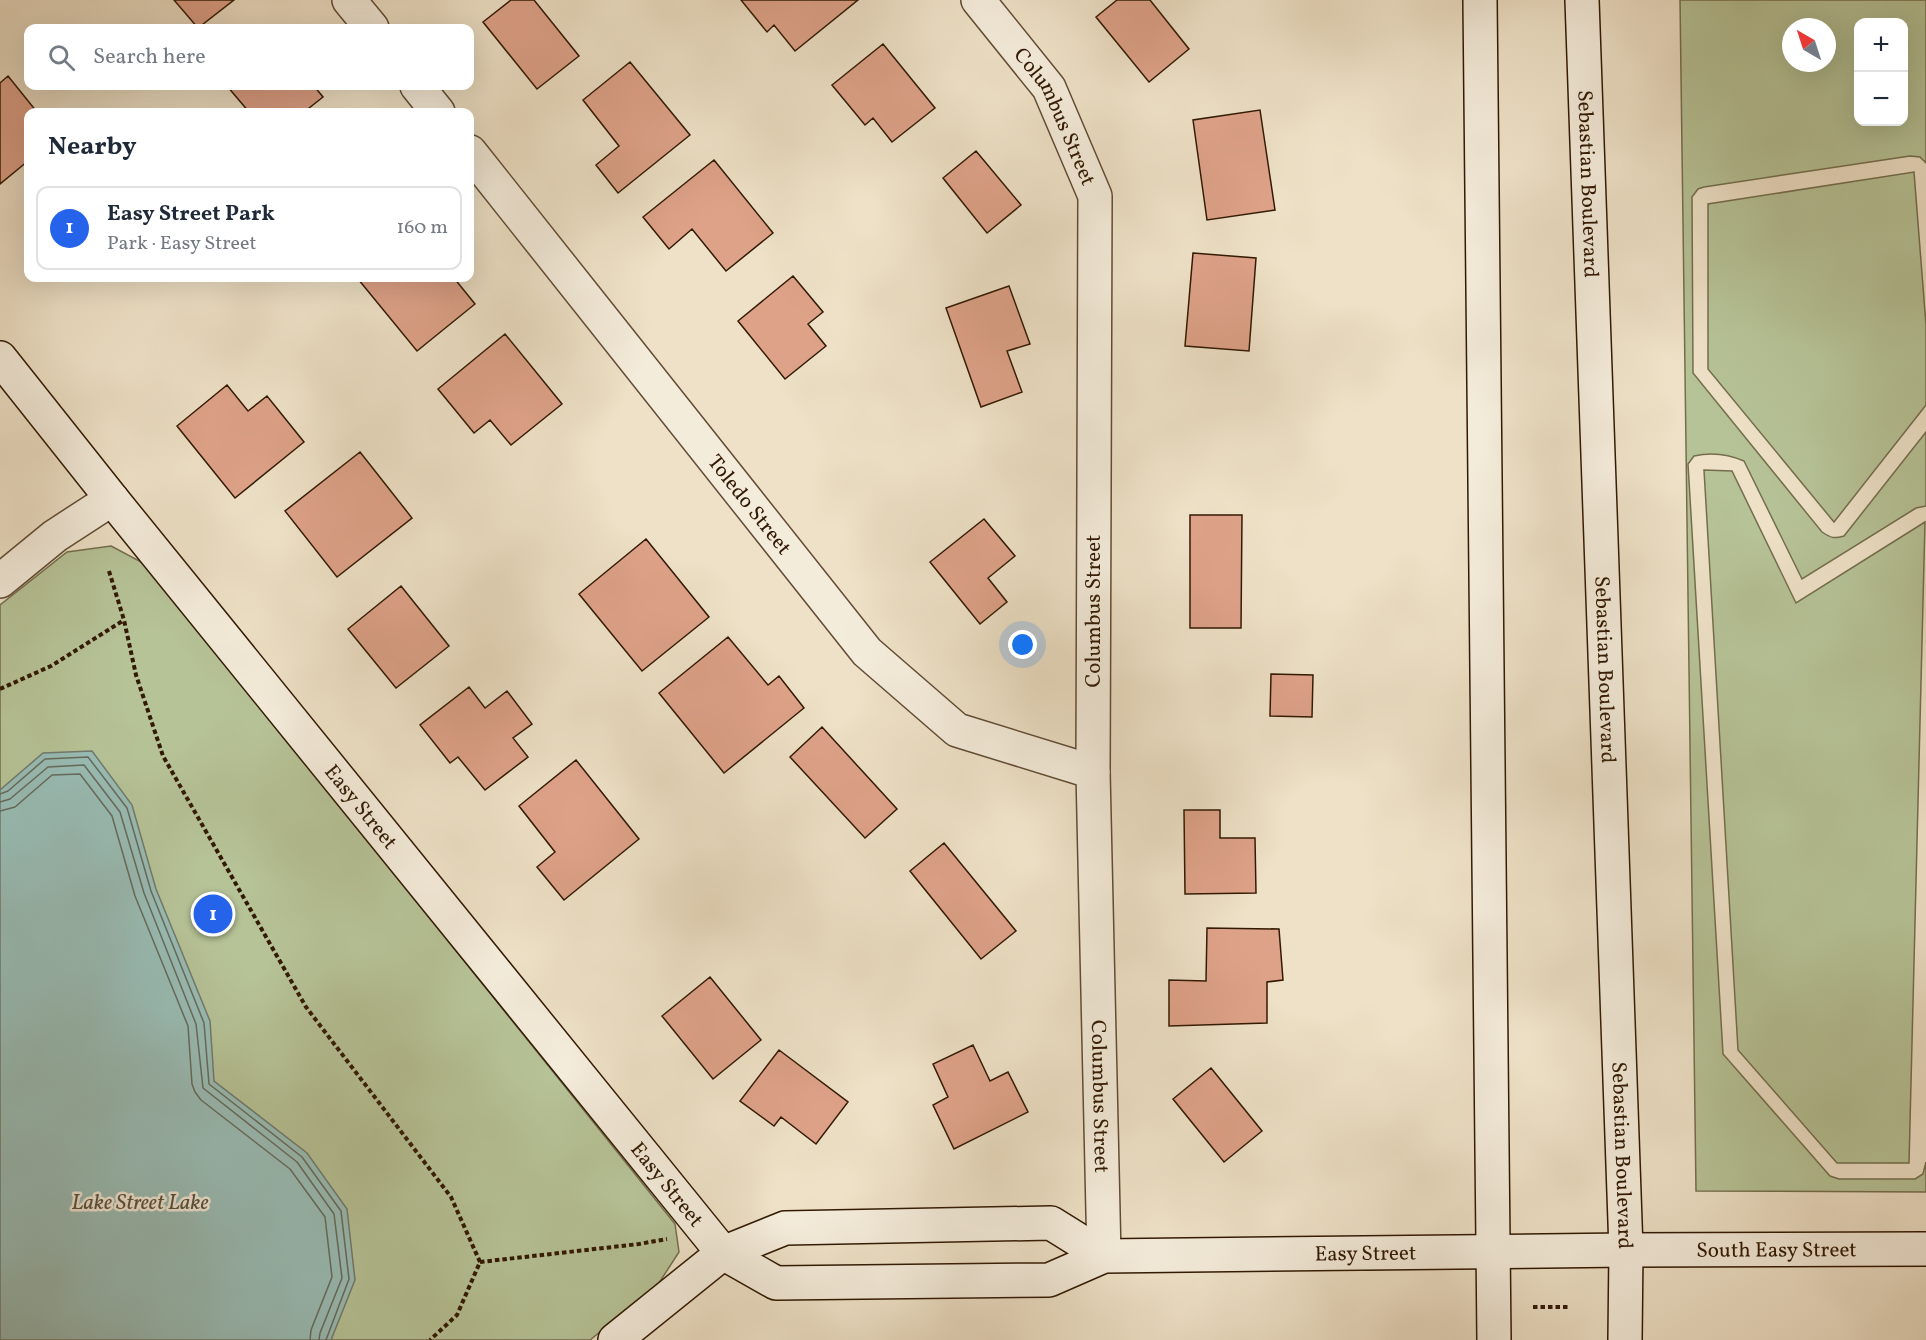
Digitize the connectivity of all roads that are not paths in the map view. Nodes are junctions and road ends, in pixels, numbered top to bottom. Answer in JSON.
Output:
{"nodes":[{"id":1,"x":349,"y":0,"type":"edge"},
{"id":2,"x":978,"y":0,"type":"edge"},
{"id":3,"x":1480,"y":0,"type":"edge"},
{"id":4,"x":1582,"y":0,"type":"edge"},
{"id":5,"x":369,"y":24,"type":"edge"},
{"id":6,"x":420,"y":90,"type":"edge"},
{"id":7,"x":435,"y":108,"type":"edge"},
{"id":8,"x":474,"y":157,"type":"edge"},
{"id":9,"x":0,"y":358,"type":"edge"},
{"id":10,"x":112,"y":499,"type":"junction"},
{"id":11,"x":0,"y":581,"type":"edge"},
{"id":12,"x":1093,"y":772,"type":"junction"},
{"id":13,"x":1926,"y":1249,"type":"edge"},
{"id":14,"x":1626,"y":1250,"type":"junction"},
{"id":15,"x":1493,"y":1251,"type":"junction"},
{"id":16,"x":723,"y":1253,"type":"junction"},
{"id":17,"x":1104,"y":1256,"type":"junction"},
{"id":18,"x":615,"y":1340,"type":"edge"},
{"id":19,"x":1494,"y":1340,"type":"edge"},
{"id":20,"x":1625,"y":1340,"type":"edge"}],
"edges":[{"from":1,"to":5,"type":"street"},
{"from":2,"to":12,"type":"street","name":"Columbus Street"},
{"from":3,"to":15,"type":"street"},
{"from":4,"to":14,"type":"street","name":"Sebastian Boulevard"},
{"from":6,"to":7,"type":"street"},
{"from":8,"to":12,"type":"street","name":"Toledo Street"},
{"from":9,"to":10,"type":"street","name":"Easy Street"},
{"from":10,"to":11,"type":"street"},
{"from":10,"to":16,"type":"street","name":"Easy Street"},
{"from":12,"to":17,"type":"street","name":"Columbus Street"},
{"from":13,"to":14,"type":"street","name":"South Easy Street"},
{"from":14,"to":15,"type":"street","name":"Easy Street"},
{"from":14,"to":20,"type":"street","name":"Sebastian Boulevard"},
{"from":15,"to":17,"type":"street","name":"Easy Street"},
{"from":15,"to":19,"type":"street"},
{"from":16,"to":17,"type":"street","name":"Easy Street"},
{"from":16,"to":17,"type":"street"},
{"from":16,"to":18,"type":"street"}]}
